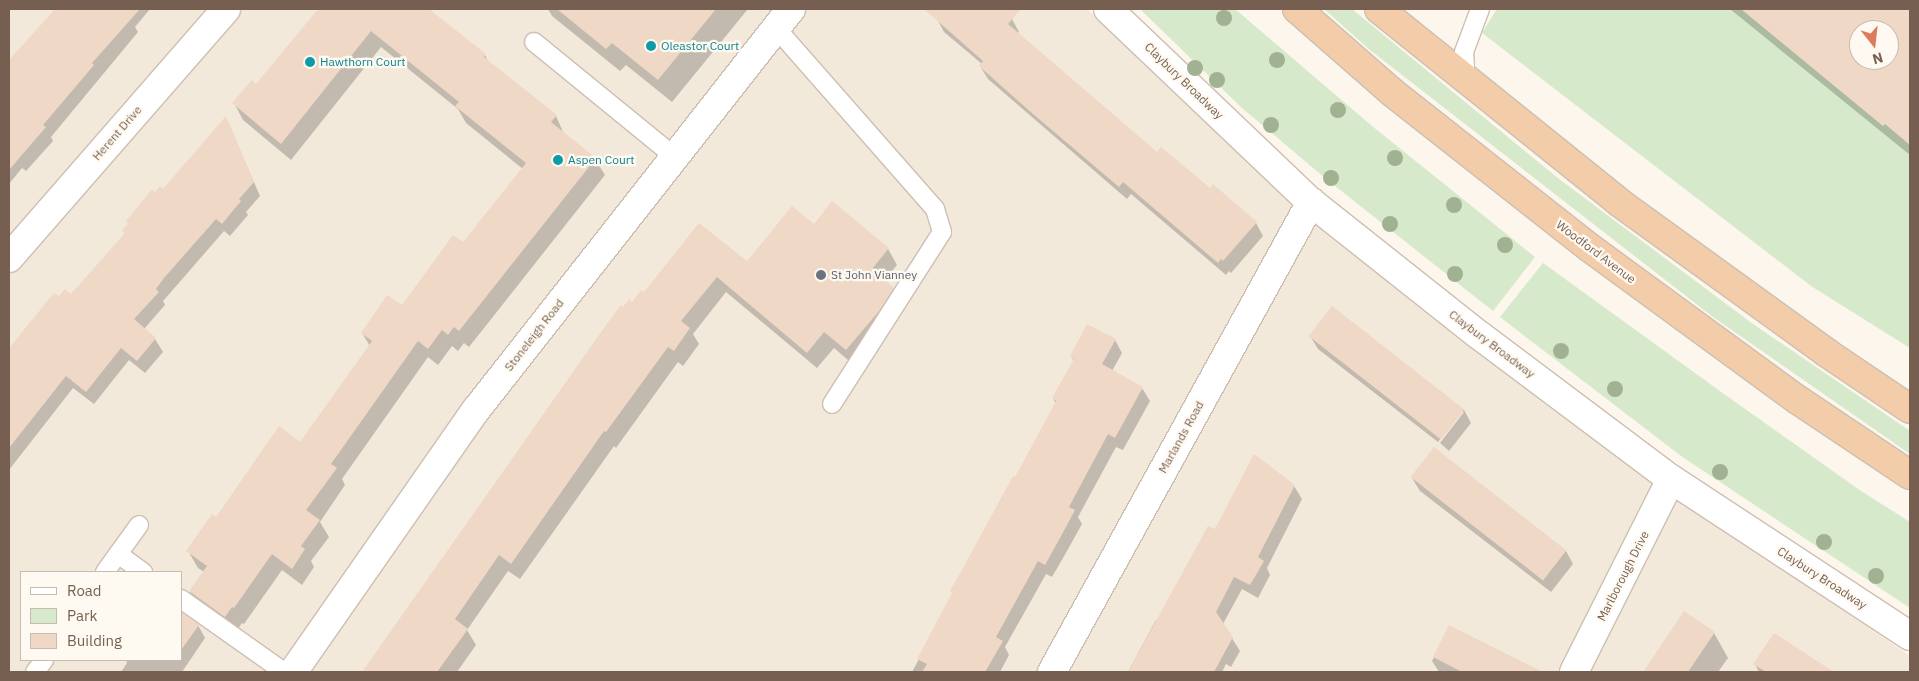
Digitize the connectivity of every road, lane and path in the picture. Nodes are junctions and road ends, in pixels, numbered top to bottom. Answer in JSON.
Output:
{"nodes":[{"id":1,"x":226,"y":9,"type":"edge"},
{"id":2,"x":1108,"y":9,"type":"edge"},
{"id":3,"x":1297,"y":9,"type":"edge"},
{"id":4,"x":1379,"y":9,"type":"edge"},
{"id":5,"x":1480,"y":9,"type":"edge"},
{"id":6,"x":784,"y":18,"type":"edge"},
{"id":7,"x":534,"y":42,"type":"dead end"},
{"id":8,"x":1466,"y":80,"type":"junction"},
{"id":9,"x":675,"y":157,"type":"junction"},
{"id":10,"x":1311,"y":202,"type":"junction"},
{"id":11,"x":9,"y":258,"type":"edge"},
{"id":12,"x":832,"y":404,"type":"dead end"},
{"id":13,"x":1910,"y":409,"type":"edge"},
{"id":14,"x":1910,"y":475,"type":"edge"},
{"id":15,"x":1671,"y":480,"type":"junction"},
{"id":16,"x":139,"y":525,"type":"dead end"},
{"id":17,"x":118,"y":554,"type":"junction"},
{"id":18,"x":106,"y":571,"type":"edge"},
{"id":19,"x":142,"y":571,"type":"edge"},
{"id":20,"x":182,"y":600,"type":"edge"},
{"id":21,"x":1910,"y":636,"type":"edge"},
{"id":22,"x":43,"y":661,"type":"edge"},
{"id":23,"x":35,"y":672,"type":"edge"},
{"id":24,"x":284,"y":672,"type":"edge"},
{"id":25,"x":293,"y":672,"type":"edge"},
{"id":26,"x":1052,"y":672,"type":"edge"},
{"id":27,"x":1574,"y":672,"type":"edge"}],
"edges":[{"from":1,"to":11,"type":"street","name":"Herent Drive"},
{"from":2,"to":10,"type":"street","name":"Claybury Broadway"},
{"from":3,"to":14,"type":"highway","name":"Woodford Avenue"},
{"from":4,"to":8,"type":"highway"},
{"from":5,"to":8,"type":"lane"},
{"from":6,"to":9,"type":"street","name":"Stoneleigh Road"},
{"from":6,"to":12,"type":"lane"},
{"from":7,"to":9,"type":"lane"},
{"from":8,"to":13,"type":"highway"},
{"from":9,"to":25,"type":"street","name":"Stoneleigh Road"},
{"from":10,"to":15,"type":"street","name":"Claybury Broadway"},
{"from":10,"to":26,"type":"street","name":"Marlands Road"},
{"from":15,"to":21,"type":"street","name":"Claybury Broadway"},
{"from":15,"to":27,"type":"street","name":"Marlborough Drive"},
{"from":16,"to":17,"type":"lane"},
{"from":17,"to":18,"type":"lane"},
{"from":17,"to":19,"type":"lane"},
{"from":20,"to":24,"type":"lane"},
{"from":22,"to":23,"type":"lane"}]}
